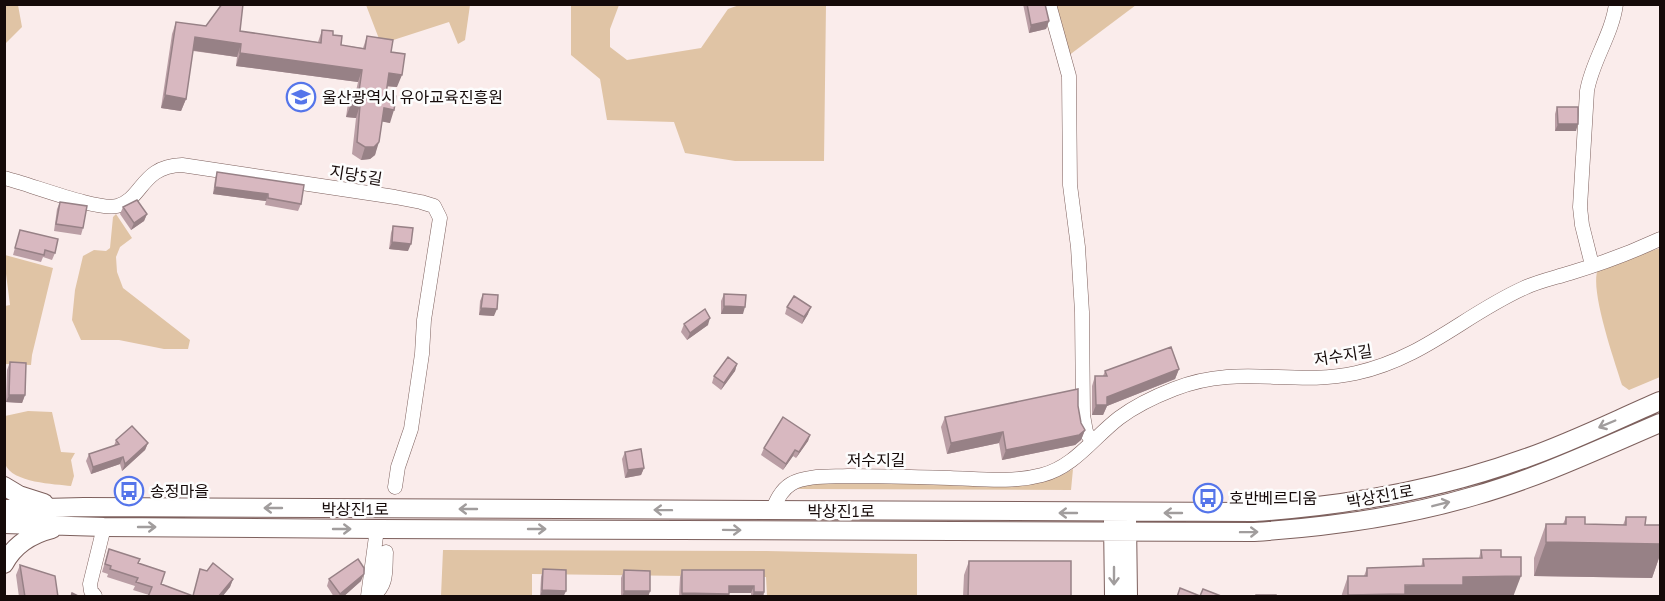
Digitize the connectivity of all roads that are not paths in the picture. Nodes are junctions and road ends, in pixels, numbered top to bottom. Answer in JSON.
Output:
{"nodes":[{"id":1,"x":1049,"y":4,"type":"edge"},
{"id":2,"x":1616,"y":4,"type":"edge"},
{"id":3,"x":4,"y":178,"type":"edge"},
{"id":4,"x":1660,"y":239,"type":"edge"},
{"id":5,"x":1592,"y":265,"type":"junction"},
{"id":6,"x":1660,"y":401,"type":"edge"},
{"id":7,"x":1660,"y":423,"type":"edge"},
{"id":8,"x":1092,"y":441,"type":"junction"},
{"id":9,"x":4,"y":486,"type":"edge"},
{"id":10,"x":394,"y":487,"type":"dead end"},
{"id":11,"x":60,"y":507,"type":"junction"},
{"id":12,"x":4,"y":509,"type":"edge"},
{"id":13,"x":772,"y":511,"type":"junction"},
{"id":14,"x":1120,"y":513,"type":"junction"},
{"id":15,"x":4,"y":524,"type":"edge"},
{"id":16,"x":63,"y":526,"type":"junction"},
{"id":17,"x":104,"y":527,"type":"junction"},
{"id":18,"x":377,"y":529,"type":"junction"},
{"id":19,"x":1120,"y":533,"type":"junction"},
{"id":20,"x":386,"y":552,"type":"dead end"},
{"id":21,"x":4,"y":564,"type":"edge"},
{"id":22,"x":95,"y":597,"type":"edge"},
{"id":23,"x":368,"y":597,"type":"edge"},
{"id":24,"x":372,"y":597,"type":"edge"},
{"id":25,"x":1114,"y":597,"type":"edge"},
{"id":26,"x":1128,"y":597,"type":"edge"}],
"edges":[{"from":1,"to":8,"type":"street"},
{"from":2,"to":5,"type":"street"},
{"from":3,"to":10,"type":"street","name":"지당5길"},
{"from":4,"to":5,"type":"street","name":"저수지길"},
{"from":5,"to":8,"type":"street","name":"저수지길"},
{"from":6,"to":14,"type":"street","name":"박상진1로","one_way":true},
{"from":19,"to":7,"type":"street","name":"박상진1로","one_way":true},
{"from":8,"to":13,"type":"street","name":"저수지길"},
{"from":9,"to":11,"type":"street"},
{"from":11,"to":12,"type":"street","name":"박상진1로"},
{"from":13,"to":11,"type":"street","name":"박상진1로","one_way":true},
{"from":14,"to":13,"type":"street","name":"박상진1로","one_way":true},
{"from":14,"to":19,"type":"street"},
{"from":15,"to":16,"type":"street","name":"박상진1로"},
{"from":16,"to":17,"type":"street","name":"박상진1로"},
{"from":16,"to":21,"type":"street"},
{"from":17,"to":18,"type":"street","name":"박상진1로","one_way":true},
{"from":17,"to":22,"type":"street"},
{"from":18,"to":19,"type":"street","name":"박상진1로","one_way":true},
{"from":18,"to":23,"type":"street"},
{"from":19,"to":25,"type":"street","one_way":true},
{"from":19,"to":26,"type":"street"},
{"from":20,"to":24,"type":"street"}]}
